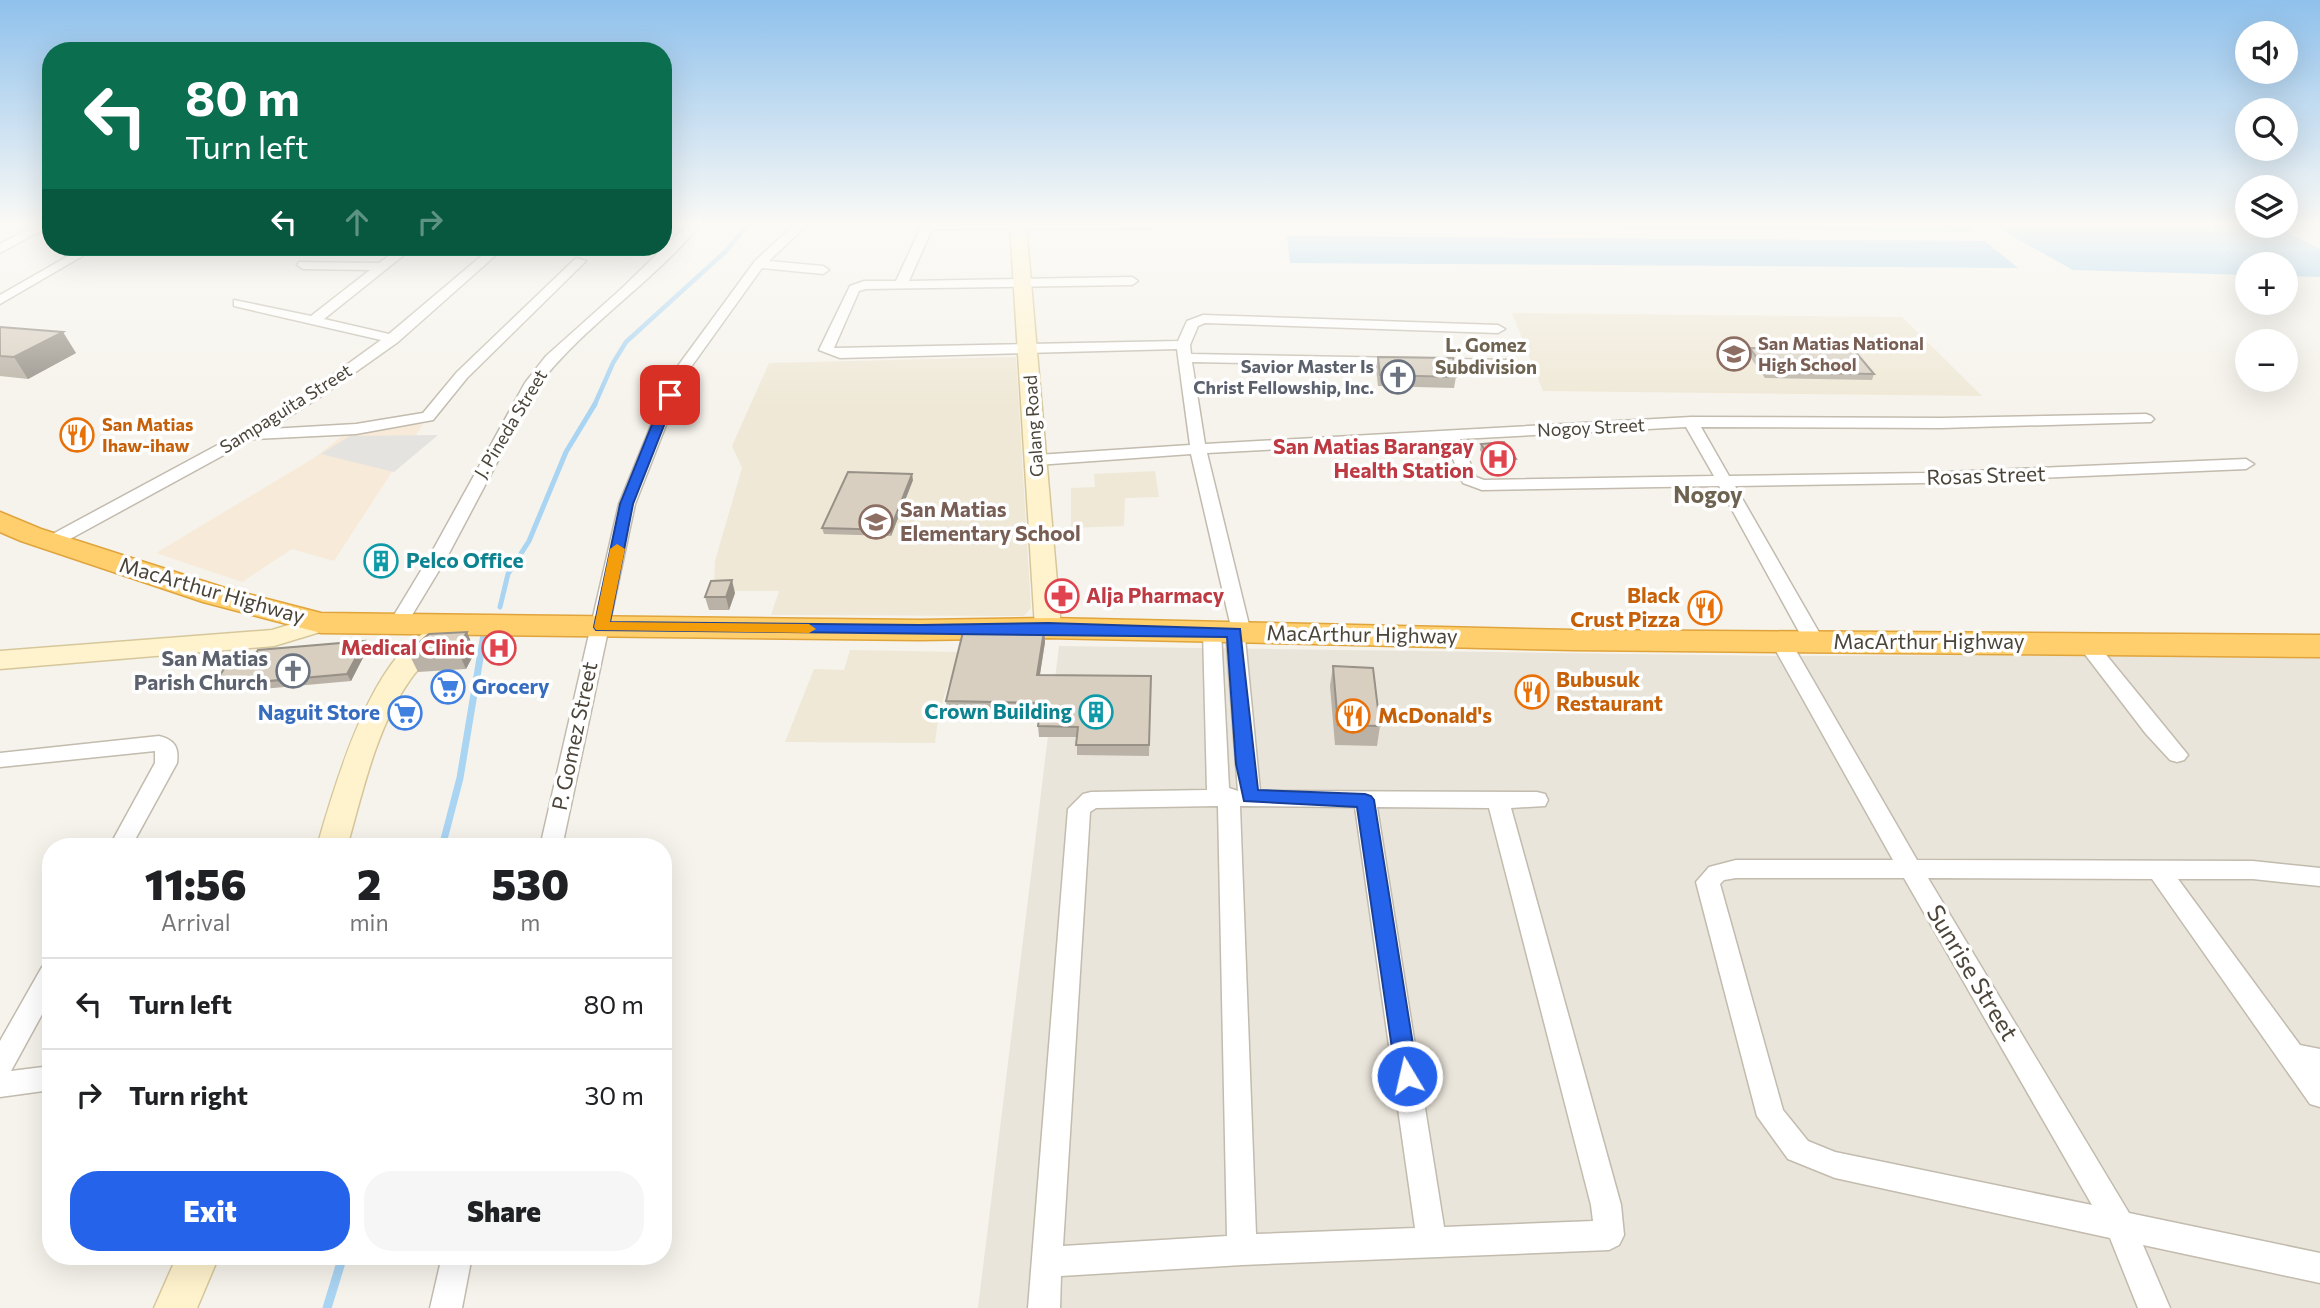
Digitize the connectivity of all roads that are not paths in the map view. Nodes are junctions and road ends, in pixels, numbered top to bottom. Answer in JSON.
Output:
{"nodes":[{"id":1,"x":24,"y":286,"type":"edge"},
{"id":2,"x":358,"y":286,"type":"edge"},
{"id":3,"x":454,"y":286,"type":"edge"},
{"id":4,"x":554,"y":286,"type":"edge"},
{"id":5,"x":632,"y":286,"type":"edge"},
{"id":6,"x":743,"y":286,"type":"edge"},
{"id":7,"x":861,"y":286,"type":"edge"},
{"id":8,"x":1022,"y":286,"type":"edge"},
{"id":9,"x":0,"y":300,"type":"edge"},
{"id":10,"x":239,"y":303,"type":"dead end"},
{"id":11,"x":313,"y":321,"type":"junction"},
{"id":12,"x":1498,"y":329,"type":"dead end"},
{"id":13,"x":393,"y":339,"type":"junction"},
{"id":14,"x":1028,"y":350,"type":"junction"},
{"id":15,"x":1184,"y":352,"type":"junction"},
{"id":16,"x":1508,"y":364,"type":"dead end"},
{"id":17,"x":2146,"y":419,"type":"dead end"},
{"id":18,"x":1691,"y":422,"type":"junction"},
{"id":19,"x":251,"y":434,"type":"junction"},
{"id":20,"x":1451,"y":436,"type":"junction"},
{"id":21,"x":1198,"y":449,"type":"junction"},
{"id":22,"x":1037,"y":460,"type":"junction"},
{"id":23,"x":2246,"y":464,"type":"dead end"},
{"id":24,"x":1725,"y":483,"type":"junction"},
{"id":25,"x":0,"y":521,"type":"edge"},
{"id":26,"x":53,"y":541,"type":"junction"},
{"id":27,"x":321,"y":623,"type":"junction"},
{"id":28,"x":400,"y":625,"type":"junction"},
{"id":29,"x":453,"y":625,"type":"junction"},
{"id":30,"x":601,"y":627,"type":"junction"},
{"id":31,"x":1048,"y":628,"type":"junction"},
{"id":32,"x":1230,"y":632,"type":"junction"},
{"id":33,"x":1814,"y":641,"type":"junction"},
{"id":34,"x":1781,"y":642,"type":"junction"},
{"id":35,"x":2087,"y":644,"type":"junction"},
{"id":36,"x":2320,"y":646,"type":"edge"},
{"id":37,"x":0,"y":660,"type":"edge"},
{"id":38,"x":400,"y":674,"type":"junction"},
{"id":39,"x":2177,"y":755,"type":"dead end"},
{"id":40,"x":0,"y":760,"type":"edge"},
{"id":41,"x":1232,"y":796,"type":"junction"},
{"id":42,"x":1365,"y":800,"type":"junction"},
{"id":43,"x":1498,"y":800,"type":"junction"},
{"id":44,"x":1537,"y":800,"type":"dead end"},
{"id":45,"x":125,"y":838,"type":"edge"},
{"id":46,"x":335,"y":838,"type":"edge"},
{"id":47,"x":553,"y":838,"type":"edge"},
{"id":48,"x":1910,"y":869,"type":"junction"},
{"id":49,"x":2160,"y":872,"type":"junction"},
{"id":50,"x":2320,"y":877,"type":"edge"},
{"id":51,"x":42,"y":990,"type":"edge"},
{"id":52,"x":2307,"y":1058,"type":"edge"},
{"id":53,"x":0,"y":1066,"type":"edge"},
{"id":54,"x":42,"y":1079,"type":"edge"},
{"id":55,"x":0,"y":1085,"type":"edge"},
{"id":56,"x":2320,"y":1095,"type":"edge"},
{"id":57,"x":2120,"y":1225,"type":"junction"},
{"id":58,"x":1432,"y":1242,"type":"junction"},
{"id":59,"x":1242,"y":1250,"type":"junction"},
{"id":60,"x":1049,"y":1262,"type":"junction"},
{"id":61,"x":196,"y":1265,"type":"edge"},
{"id":62,"x":455,"y":1265,"type":"edge"},
{"id":63,"x":2320,"y":1268,"type":"edge"},
{"id":64,"x":176,"y":1308,"type":"edge"},
{"id":65,"x":446,"y":1308,"type":"edge"},
{"id":66,"x":1044,"y":1308,"type":"edge"},
{"id":67,"x":2154,"y":1308,"type":"edge"}],
"edges":[{"from":1,"to":9,"type":"street"},
{"from":2,"to":11,"type":"street"},
{"from":3,"to":13,"type":"street","name":"Sampaguita Street"},
{"from":4,"to":19,"type":"street"},
{"from":5,"to":28,"type":"street","name":"J. Pineda Street"},
{"from":6,"to":30,"type":"street","name":"P. Gomez Street"},
{"from":7,"to":14,"type":"street"},
{"from":8,"to":14,"type":"street","name":"Galang Road"},
{"from":10,"to":11,"type":"street"},
{"from":11,"to":13,"type":"street"},
{"from":12,"to":15,"type":"street"},
{"from":13,"to":19,"type":"street","name":"Sampaguita Street"},
{"from":14,"to":15,"type":"street"},
{"from":14,"to":22,"type":"street","name":"Galang Road"},
{"from":15,"to":16,"type":"street"},
{"from":15,"to":21,"type":"street"},
{"from":17,"to":18,"type":"street","name":"Nogoy Street"},
{"from":18,"to":20,"type":"street","name":"Nogoy Street"},
{"from":18,"to":24,"type":"street"},
{"from":19,"to":26,"type":"street","name":"Sampaguita Street"},
{"from":20,"to":21,"type":"street","name":"Nogoy Street"},
{"from":20,"to":24,"type":"street","name":"Rosas Street"},
{"from":21,"to":22,"type":"street","name":"Nogoy Street"},
{"from":21,"to":32,"type":"street"},
{"from":22,"to":31,"type":"street","name":"Galang Road"},
{"from":23,"to":24,"type":"street","name":"Rosas Street"},
{"from":24,"to":33,"type":"street"},
{"from":25,"to":26,"type":"highway","name":"MacArthur Highway"},
{"from":26,"to":27,"type":"highway","name":"MacArthur Highway"},
{"from":27,"to":28,"type":"highway","name":"MacArthur Highway"},
{"from":27,"to":37,"type":"street"},
{"from":28,"to":29,"type":"highway","name":"MacArthur Highway"},
{"from":28,"to":38,"type":"street"},
{"from":29,"to":30,"type":"highway","name":"MacArthur Highway"},
{"from":29,"to":38,"type":"street"},
{"from":30,"to":31,"type":"highway","name":"MacArthur Highway"},
{"from":30,"to":47,"type":"street","name":"P. Gomez Street"},
{"from":31,"to":32,"type":"highway","name":"MacArthur Highway"},
{"from":32,"to":34,"type":"highway","name":"MacArthur Highway"},
{"from":32,"to":41,"type":"street"},
{"from":32,"to":41,"type":"street"},
{"from":33,"to":34,"type":"highway","name":"MacArthur Highway"},
{"from":33,"to":35,"type":"highway","name":"MacArthur Highway"},
{"from":34,"to":48,"type":"street","name":"Sunrise Street"},
{"from":35,"to":36,"type":"highway","name":"MacArthur Highway"},
{"from":35,"to":39,"type":"street"},
{"from":38,"to":46,"type":"main road"},
{"from":40,"to":45,"type":"street"},
{"from":41,"to":42,"type":"street"},
{"from":41,"to":59,"type":"street"},
{"from":41,"to":60,"type":"street"},
{"from":42,"to":43,"type":"street"},
{"from":42,"to":58,"type":"street"},
{"from":43,"to":44,"type":"street"},
{"from":43,"to":58,"type":"street"},
{"from":48,"to":49,"type":"street"},
{"from":48,"to":57,"type":"street","name":"Sunrise Street"},
{"from":48,"to":57,"type":"street"},
{"from":49,"to":50,"type":"street"},
{"from":49,"to":52,"type":"street"},
{"from":51,"to":53,"type":"street"},
{"from":52,"to":56,"type":"street"},
{"from":54,"to":55,"type":"street"},
{"from":57,"to":63,"type":"street"},
{"from":57,"to":67,"type":"street","name":"Sunrise Street"},
{"from":58,"to":59,"type":"street"},
{"from":59,"to":60,"type":"street"},
{"from":60,"to":66,"type":"street"},
{"from":61,"to":64,"type":"street"},
{"from":62,"to":65,"type":"street"}]}
